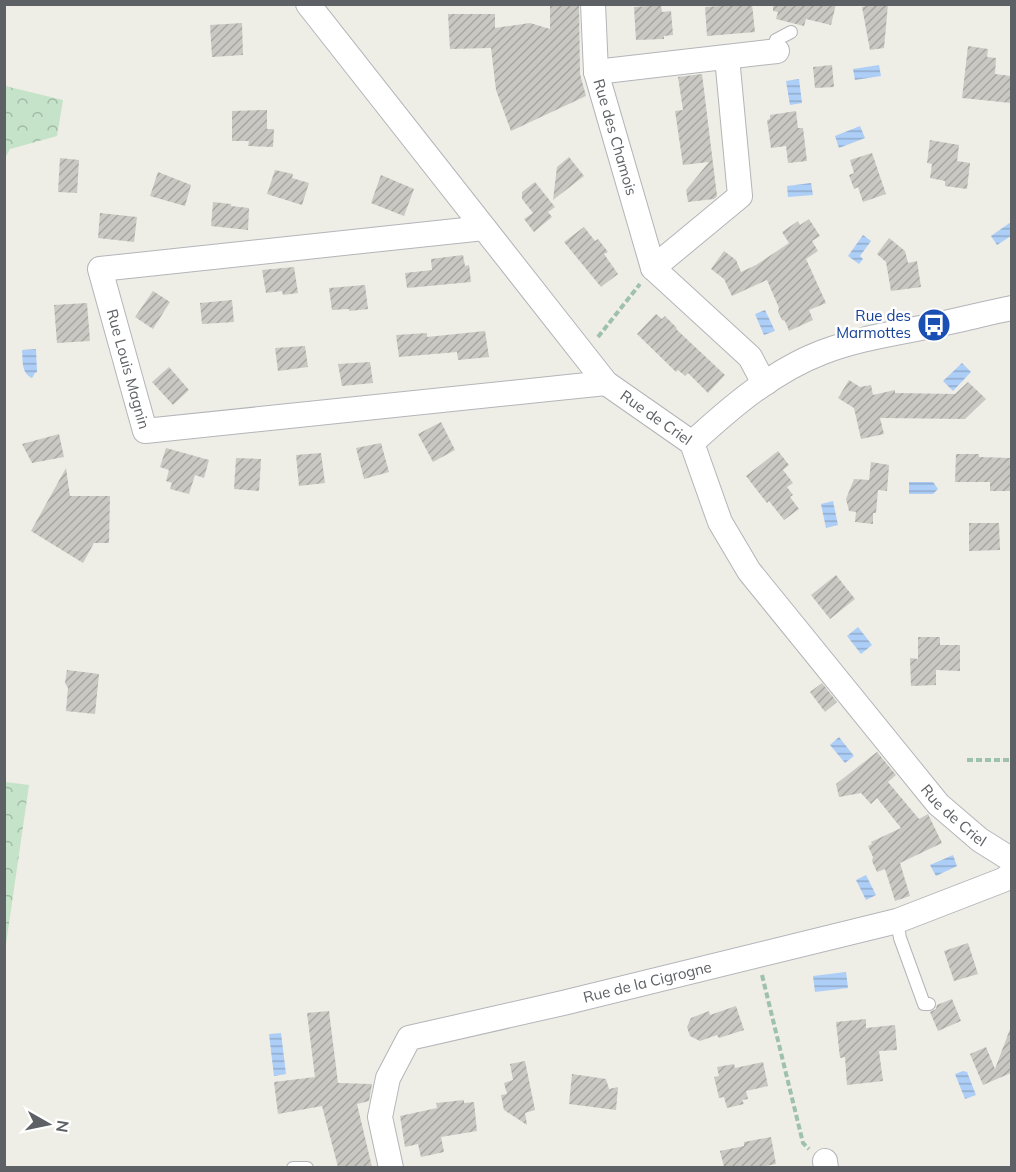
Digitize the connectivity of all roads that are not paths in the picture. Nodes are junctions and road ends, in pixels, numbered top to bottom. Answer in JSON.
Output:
{"nodes":[{"id":1,"x":308,"y":4,"type":"edge"},
{"id":2,"x":593,"y":4,"type":"edge"},
{"id":3,"x":791,"y":32,"type":"dead end"},
{"id":4,"x":777,"y":51,"type":"joint"},
{"id":5,"x":727,"y":57,"type":"junction"},
{"id":6,"x":596,"y":72,"type":"junction"},
{"id":7,"x":484,"y":228,"type":"junction"},
{"id":8,"x":653,"y":268,"type":"junction"},
{"id":9,"x":1011,"y":308,"type":"edge"},
{"id":10,"x":766,"y":382,"type":"junction"},
{"id":11,"x":606,"y":383,"type":"junction"},
{"id":12,"x":692,"y":443,"type":"junction"},
{"id":13,"x":1011,"y":860,"type":"edge"},
{"id":14,"x":1011,"y":874,"type":"edge"},
{"id":15,"x":897,"y":921,"type":"junction"},
{"id":16,"x":929,"y":1004,"type":"dead end"},
{"id":17,"x":293,"y":1167,"type":"edge"},
{"id":18,"x":307,"y":1167,"type":"edge"},
{"id":19,"x":391,"y":1167,"type":"edge"}],
"edges":[{"from":1,"to":7,"type":"street","name":"Rue de Criel"},
{"from":2,"to":6,"type":"street","name":"Rue des Chamois"},
{"from":3,"to":4,"type":"lane"},
{"from":4,"to":5,"type":"street"},
{"from":5,"to":6,"type":"street"},
{"from":5,"to":8,"type":"street"},
{"from":6,"to":8,"type":"street","name":"Rue des Chamois"},
{"from":7,"to":11,"type":"street","name":"Rue de Criel"},
{"from":7,"to":11,"type":"street","name":"Rue Louis Magnin"},
{"from":8,"to":10,"type":"street"},
{"from":9,"to":10,"type":"street"},
{"from":10,"to":12,"type":"street"},
{"from":11,"to":12,"type":"street","name":"Rue de Criel"},
{"from":12,"to":13,"type":"street","name":"Rue de Criel"},
{"from":14,"to":15,"type":"street","name":"Rue de la Cigrogne"},
{"from":15,"to":16,"type":"lane"},
{"from":15,"to":19,"type":"street","name":"Rue de la Cigrogne"},
{"from":17,"to":18,"type":"lane"}]}
